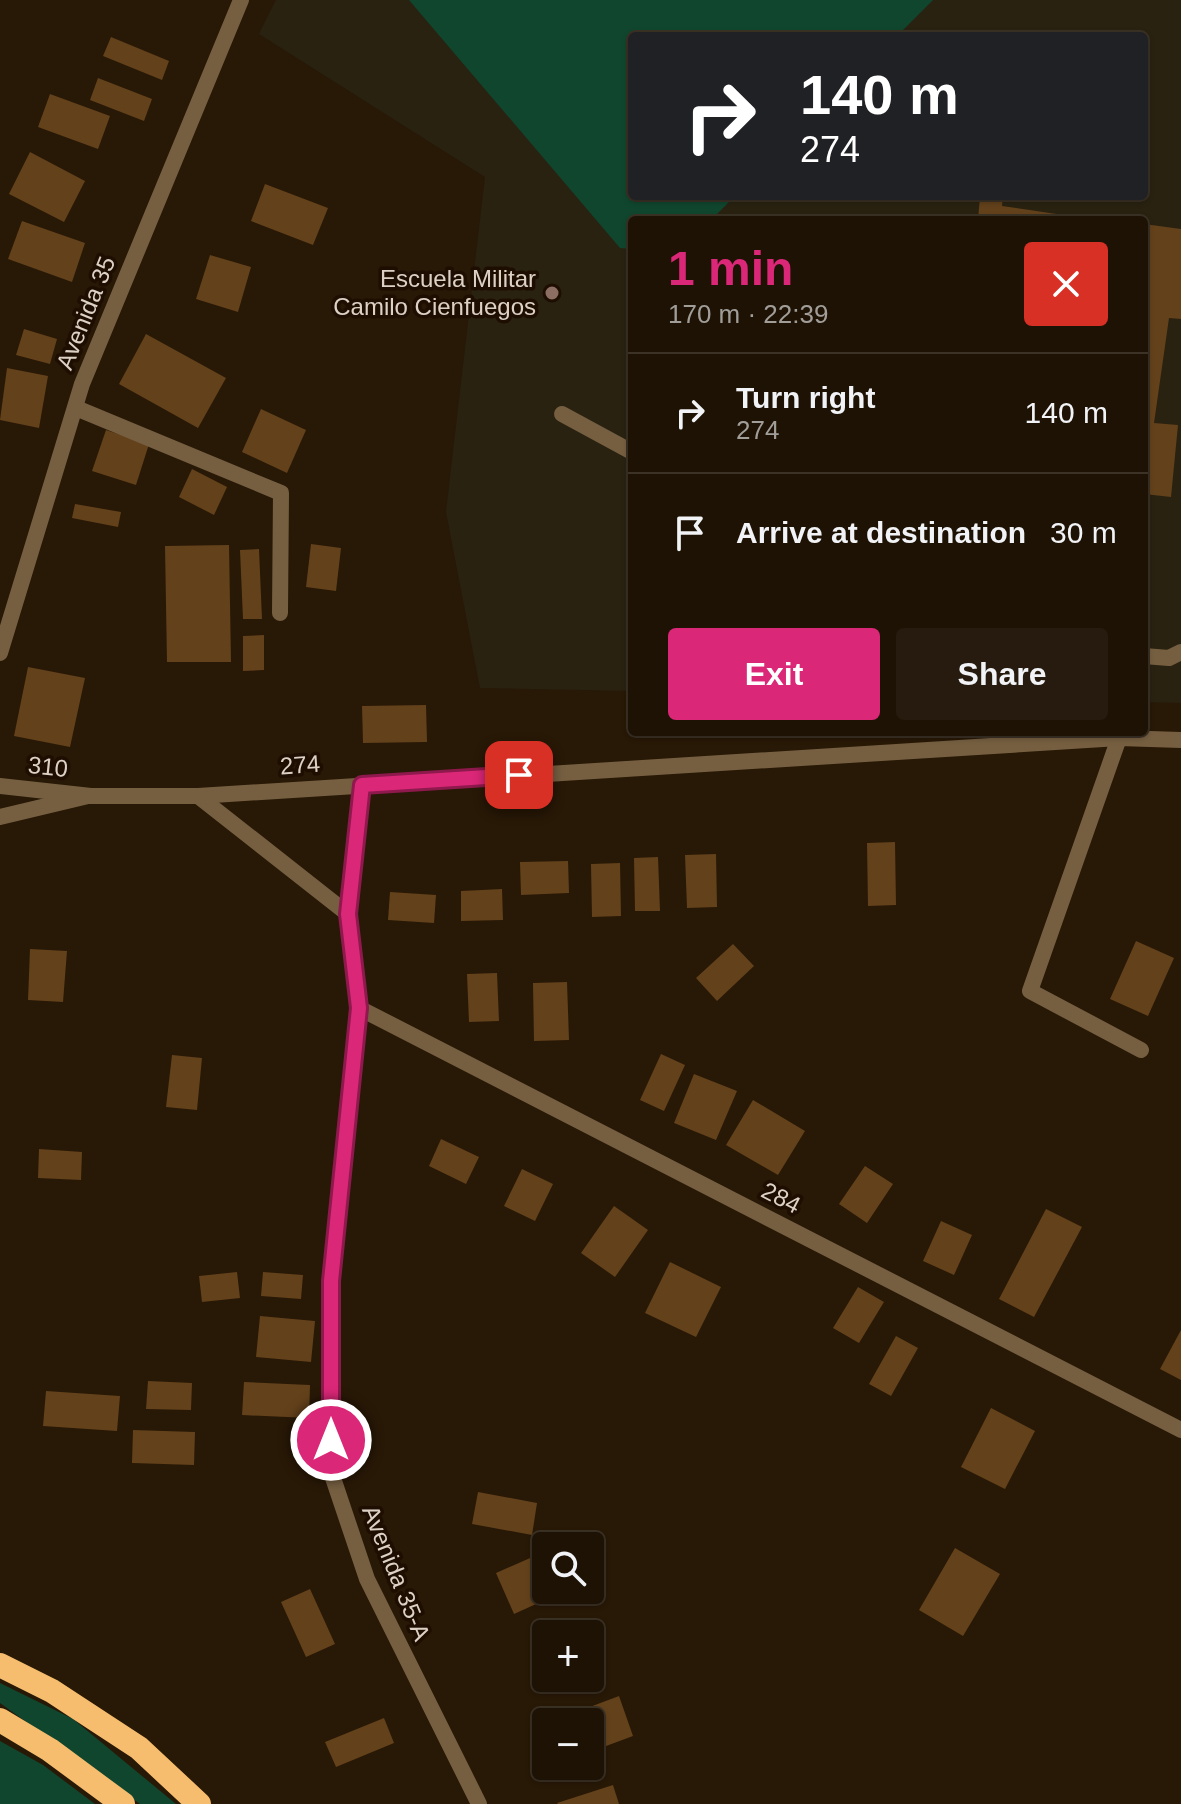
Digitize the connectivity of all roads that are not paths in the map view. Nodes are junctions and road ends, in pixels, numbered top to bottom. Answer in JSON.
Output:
{"nodes":[{"id":1,"x":241,"y":0,"type":"edge"},
{"id":2,"x":76,"y":408,"type":"junction"},
{"id":3,"x":562,"y":414,"type":"dead end"},
{"id":4,"x":628,"y":450,"type":"edge"},
{"id":5,"x":280,"y":613,"type":"dead end"},
{"id":6,"x":1181,"y":652,"type":"edge"},
{"id":7,"x":0,"y":653,"type":"edge"},
{"id":8,"x":1148,"y":656,"type":"edge"},
{"id":9,"x":1119,"y":738,"type":"junction"},
{"id":10,"x":1181,"y":740,"type":"edge"},
{"id":11,"x":362,"y":785,"type":"junction"},
{"id":12,"x":0,"y":786,"type":"edge"},
{"id":13,"x":91,"y":796,"type":"junction"},
{"id":14,"x":198,"y":796,"type":"junction"},
{"id":15,"x":0,"y":817,"type":"edge"},
{"id":16,"x":348,"y":914,"type":"junction"},
{"id":17,"x":359,"y":1008,"type":"junction"},
{"id":18,"x":1141,"y":1050,"type":"dead end"},
{"id":19,"x":1181,"y":1430,"type":"edge"},
{"id":20,"x":0,"y":1665,"type":"edge"},
{"id":21,"x":0,"y":1720,"type":"edge"},
{"id":22,"x":123,"y":1804,"type":"edge"},
{"id":23,"x":199,"y":1804,"type":"edge"},
{"id":24,"x":479,"y":1804,"type":"edge"}],
"edges":[{"from":1,"to":2,"type":"street","name":"Avenida 35"},
{"from":2,"to":5,"type":"street"},
{"from":2,"to":7,"type":"street","name":"Avenida 35"},
{"from":3,"to":4,"type":"street"},
{"from":6,"to":8,"type":"street"},
{"from":9,"to":10,"type":"street","name":"274"},
{"from":9,"to":11,"type":"street","name":"274"},
{"from":9,"to":18,"type":"street"},
{"from":11,"to":14,"type":"street","name":"274"},
{"from":11,"to":16,"type":"street","name":"Avenida 35-A"},
{"from":12,"to":13,"type":"street","name":"310"},
{"from":13,"to":14,"type":"street","name":"274"},
{"from":13,"to":15,"type":"street","name":"274"},
{"from":14,"to":16,"type":"street"},
{"from":16,"to":17,"type":"street","name":"Avenida 35-A"},
{"from":17,"to":19,"type":"street","name":"284"},
{"from":17,"to":24,"type":"street","name":"Avenida 35-A"},
{"from":20,"to":23,"type":"highway"},
{"from":21,"to":22,"type":"highway"}]}
